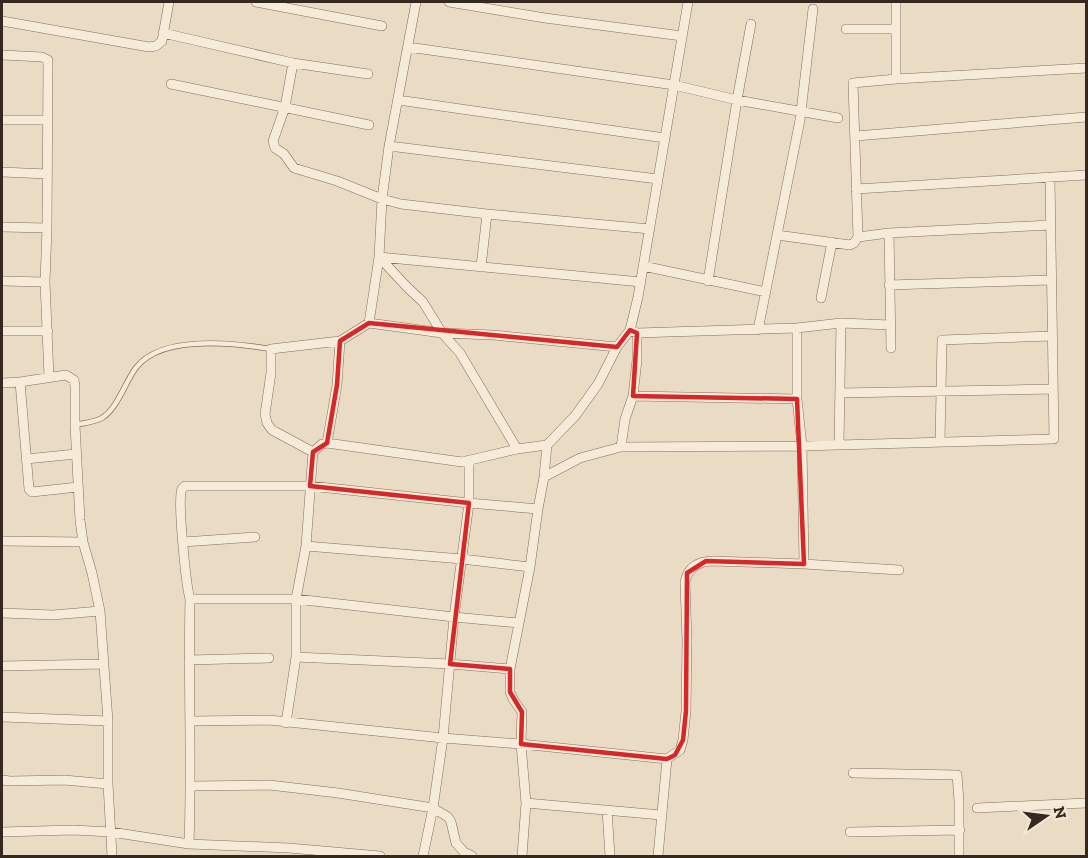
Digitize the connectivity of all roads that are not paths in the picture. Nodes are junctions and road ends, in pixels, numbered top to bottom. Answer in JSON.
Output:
{"nodes":[{"id":1,"x":169,"y":2,"type":"edge"},
{"id":2,"x":256,"y":2,"type":"edge"},
{"id":3,"x":416,"y":2,"type":"edge"},
{"id":4,"x":449,"y":2,"type":"edge"},
{"id":5,"x":688,"y":2,"type":"edge"},
{"id":6,"x":896,"y":2,"type":"edge"},
{"id":7,"x":813,"y":9,"type":"dead end"},
{"id":8,"x":2,"y":21,"type":"edge"},
{"id":9,"x":751,"y":24,"type":"dead end"},
{"id":10,"x":382,"y":26,"type":"dead end"},
{"id":11,"x":896,"y":28,"type":"junction"},
{"id":12,"x":846,"y":29,"type":"dead end"},
{"id":13,"x":163,"y":33,"type":"junction"},
{"id":14,"x":682,"y":36,"type":"junction"},
{"id":15,"x":408,"y":47,"type":"junction"},
{"id":16,"x":2,"y":55,"type":"edge"},
{"id":17,"x":293,"y":63,"type":"junction"},
{"id":18,"x":1086,"y":68,"type":"edge"},
{"id":19,"x":368,"y":74,"type":"dead end"},
{"id":20,"x":896,"y":79,"type":"junction"},
{"id":21,"x":171,"y":84,"type":"dead end"},
{"id":22,"x":674,"y":85,"type":"junction"},
{"id":23,"x":737,"y":99,"type":"junction"},
{"id":24,"x":398,"y":100,"type":"junction"},
{"id":25,"x":285,"y":107,"type":"junction"},
{"id":26,"x":801,"y":111,"type":"junction"},
{"id":27,"x":1086,"y":117,"type":"edge"},
{"id":28,"x":838,"y":118,"type":"dead end"},
{"id":29,"x":2,"y":120,"type":"edge"},
{"id":30,"x":48,"y":120,"type":"junction"},
{"id":31,"x":369,"y":125,"type":"dead end"},
{"id":32,"x":856,"y":136,"type":"junction"},
{"id":33,"x":665,"y":138,"type":"junction"},
{"id":34,"x":389,"y":146,"type":"junction"},
{"id":35,"x":2,"y":172,"type":"edge"},
{"id":36,"x":47,"y":174,"type":"junction"},
{"id":37,"x":1086,"y":175,"type":"edge"},
{"id":38,"x":1050,"y":177,"type":"junction"},
{"id":39,"x":658,"y":179,"type":"junction"},
{"id":40,"x":856,"y":189,"type":"junction"},
{"id":41,"x":382,"y":198,"type":"junction"},
{"id":42,"x":487,"y":214,"type":"junction"},
{"id":43,"x":1051,"y":225,"type":"junction"},
{"id":44,"x":2,"y":227,"type":"edge"},
{"id":45,"x":47,"y":228,"type":"junction"},
{"id":46,"x":650,"y":229,"type":"junction"},
{"id":47,"x":889,"y":233,"type":"junction"},
{"id":48,"x":777,"y":235,"type":"junction"},
{"id":49,"x":858,"y":237,"type":"junction"},
{"id":50,"x":832,"y":242,"type":"junction"},
{"id":51,"x":379,"y":257,"type":"junction"},
{"id":52,"x":643,"y":266,"type":"junction"},
{"id":53,"x":481,"y":267,"type":"junction"},
{"id":54,"x":1052,"y":280,"type":"junction"},
{"id":55,"x":2,"y":281,"type":"edge"},
{"id":56,"x":708,"y":281,"type":"junction"},
{"id":57,"x":45,"y":282,"type":"junction"},
{"id":58,"x":640,"y":282,"type":"junction"},
{"id":59,"x":889,"y":285,"type":"junction"},
{"id":60,"x":766,"y":292,"type":"junction"},
{"id":61,"x":821,"y":298,"type":"dead end"},
{"id":62,"x":369,"y":323,"type":"junction"},
{"id":63,"x":841,"y":323,"type":"junction"},
{"id":64,"x":890,"y":325,"type":"junction"},
{"id":65,"x":797,"y":328,"type":"junction"},
{"id":66,"x":758,"y":330,"type":"junction"},
{"id":67,"x":2,"y":331,"type":"edge"},
{"id":68,"x":48,"y":331,"type":"junction"},
{"id":69,"x":633,"y":332,"type":"junction"},
{"id":70,"x":442,"y":333,"type":"junction"},
{"id":71,"x":1052,"y":336,"type":"junction"},
{"id":72,"x":339,"y":341,"type":"junction"},
{"id":73,"x":616,"y":346,"type":"junction"},
{"id":74,"x":891,"y":348,"type":"dead end"},
{"id":75,"x":271,"y":349,"type":"junction"},
{"id":76,"x":49,"y":377,"type":"junction"},
{"id":77,"x":20,"y":382,"type":"junction"},
{"id":78,"x":2,"y":383,"type":"edge"},
{"id":79,"x":1053,"y":389,"type":"junction"},
{"id":80,"x":941,"y":391,"type":"junction"},
{"id":81,"x":840,"y":393,"type":"junction"},
{"id":82,"x":633,"y":396,"type":"junction"},
{"id":83,"x":797,"y":399,"type":"junction"},
{"id":84,"x":75,"y":425,"type":"junction"},
{"id":85,"x":327,"y":442,"type":"junction"},
{"id":86,"x":940,"y":442,"type":"junction"},
{"id":87,"x":839,"y":445,"type":"junction"},
{"id":88,"x":547,"y":446,"type":"junction"},
{"id":89,"x":802,"y":446,"type":"junction"},
{"id":90,"x":621,"y":447,"type":"junction"},
{"id":91,"x":517,"y":449,"type":"junction"},
{"id":92,"x":313,"y":452,"type":"junction"},
{"id":93,"x":76,"y":454,"type":"junction"},
{"id":94,"x":26,"y":459,"type":"junction"},
{"id":95,"x":469,"y":460,"type":"junction"},
{"id":96,"x":544,"y":477,"type":"junction"},
{"id":97,"x":309,"y":486,"type":"junction"},
{"id":98,"x":78,"y":487,"type":"junction"},
{"id":99,"x":469,"y":503,"type":"junction"},
{"id":100,"x":538,"y":509,"type":"junction"},
{"id":101,"x":255,"y":537,"type":"dead end"},
{"id":102,"x":2,"y":541,"type":"edge"},
{"id":103,"x":83,"y":542,"type":"junction"},
{"id":104,"x":183,"y":542,"type":"junction"},
{"id":105,"x":306,"y":546,"type":"junction"},
{"id":106,"x":462,"y":559,"type":"junction"},
{"id":107,"x":804,"y":564,"type":"junction"},
{"id":108,"x":530,"y":567,"type":"junction"},
{"id":109,"x":898,"y":570,"type":"dead end"},
{"id":110,"x":190,"y":599,"type":"junction"},
{"id":111,"x":296,"y":599,"type":"junction"},
{"id":112,"x":100,"y":611,"type":"junction"},
{"id":113,"x":2,"y":613,"type":"edge"},
{"id":114,"x":454,"y":617,"type":"junction"},
{"id":115,"x":519,"y":623,"type":"junction"},
{"id":116,"x":296,"y":657,"type":"junction"},
{"id":117,"x":269,"y":658,"type":"dead end"},
{"id":118,"x":189,"y":660,"type":"junction"},
{"id":119,"x":103,"y":664,"type":"junction"},
{"id":120,"x":450,"y":664,"type":"junction"},
{"id":121,"x":2,"y":666,"type":"edge"},
{"id":122,"x":510,"y":669,"type":"junction"},
{"id":123,"x":2,"y":717,"type":"edge"},
{"id":124,"x":108,"y":721,"type":"junction"},
{"id":125,"x":190,"y":721,"type":"junction"},
{"id":126,"x":286,"y":723,"type":"junction"},
{"id":127,"x":443,"y":738,"type":"junction"},
{"id":128,"x":521,"y":744,"type":"junction"},
{"id":129,"x":667,"y":759,"type":"junction"},
{"id":130,"x":853,"y":773,"type":"dead end"},
{"id":131,"x":2,"y":780,"type":"edge"},
{"id":132,"x":108,"y":784,"type":"junction"},
{"id":133,"x":191,"y":786,"type":"junction"},
{"id":134,"x":526,"y":803,"type":"junction"},
{"id":135,"x":1086,"y":803,"type":"edge"},
{"id":136,"x":433,"y":808,"type":"junction"},
{"id":137,"x":976,"y":808,"type":"dead end"},
{"id":138,"x":607,"y":810,"type":"junction"},
{"id":139,"x":661,"y":815,"type":"junction"},
{"id":140,"x":960,"y":831,"type":"junction"},
{"id":141,"x":2,"y":832,"type":"edge"},
{"id":142,"x":111,"y":832,"type":"junction"},
{"id":143,"x":850,"y":832,"type":"dead end"},
{"id":144,"x":189,"y":844,"type":"junction"},
{"id":145,"x":222,"y":845,"type":"junction"},
{"id":146,"x":111,"y":856,"type":"edge"},
{"id":147,"x":219,"y":856,"type":"edge"},
{"id":148,"x":371,"y":856,"type":"edge"},
{"id":149,"x":380,"y":856,"type":"edge"},
{"id":150,"x":423,"y":856,"type":"edge"},
{"id":151,"x":472,"y":856,"type":"edge"},
{"id":152,"x":522,"y":856,"type":"edge"},
{"id":153,"x":610,"y":856,"type":"edge"},
{"id":154,"x":658,"y":856,"type":"edge"},
{"id":155,"x":959,"y":856,"type":"edge"}],
"edges":[{"from":1,"to":13,"type":"street"},
{"from":2,"to":10,"type":"street"},
{"from":3,"to":15,"type":"street"},
{"from":4,"to":14,"type":"street"},
{"from":5,"to":14,"type":"street"},
{"from":6,"to":11,"type":"street"},
{"from":7,"to":26,"type":"street"},
{"from":8,"to":13,"type":"street"},
{"from":9,"to":23,"type":"street"},
{"from":11,"to":12,"type":"street"},
{"from":11,"to":20,"type":"street"},
{"from":13,"to":17,"type":"street"},
{"from":14,"to":22,"type":"street"},
{"from":15,"to":22,"type":"street"},
{"from":15,"to":24,"type":"street"},
{"from":16,"to":30,"type":"street"},
{"from":17,"to":19,"type":"street"},
{"from":17,"to":25,"type":"street"},
{"from":18,"to":20,"type":"street"},
{"from":20,"to":32,"type":"street"},
{"from":21,"to":25,"type":"street"},
{"from":22,"to":23,"type":"street"},
{"from":22,"to":33,"type":"street"},
{"from":23,"to":26,"type":"street"},
{"from":23,"to":56,"type":"street"},
{"from":24,"to":33,"type":"street"},
{"from":24,"to":34,"type":"street"},
{"from":25,"to":31,"type":"street"},
{"from":25,"to":41,"type":"street"},
{"from":26,"to":28,"type":"street"},
{"from":26,"to":48,"type":"street"},
{"from":27,"to":32,"type":"street"},
{"from":29,"to":30,"type":"street"},
{"from":30,"to":36,"type":"street"},
{"from":32,"to":40,"type":"street"},
{"from":33,"to":39,"type":"street"},
{"from":34,"to":39,"type":"street"},
{"from":34,"to":41,"type":"street"},
{"from":35,"to":36,"type":"street"},
{"from":36,"to":45,"type":"street"},
{"from":37,"to":38,"type":"street"},
{"from":38,"to":40,"type":"street"},
{"from":38,"to":43,"type":"street"},
{"from":39,"to":46,"type":"street"},
{"from":40,"to":49,"type":"street"},
{"from":41,"to":42,"type":"street"},
{"from":41,"to":51,"type":"street"},
{"from":42,"to":46,"type":"street"},
{"from":42,"to":53,"type":"street"},
{"from":43,"to":47,"type":"street"},
{"from":43,"to":54,"type":"street"},
{"from":44,"to":45,"type":"street"},
{"from":45,"to":57,"type":"street"},
{"from":46,"to":52,"type":"street"},
{"from":47,"to":49,"type":"street"},
{"from":47,"to":59,"type":"street"},
{"from":48,"to":50,"type":"street"},
{"from":48,"to":60,"type":"street"},
{"from":49,"to":50,"type":"street"},
{"from":50,"to":61,"type":"street"},
{"from":51,"to":53,"type":"street"},
{"from":51,"to":62,"type":"street"},
{"from":51,"to":70,"type":"street"},
{"from":52,"to":56,"type":"street"},
{"from":52,"to":58,"type":"street"},
{"from":53,"to":58,"type":"street"},
{"from":54,"to":59,"type":"street"},
{"from":54,"to":71,"type":"street"},
{"from":55,"to":57,"type":"street"},
{"from":56,"to":60,"type":"street"},
{"from":57,"to":68,"type":"street"},
{"from":58,"to":69,"type":"street"},
{"from":59,"to":64,"type":"street"},
{"from":60,"to":66,"type":"street"},
{"from":62,"to":70,"type":"street"},
{"from":62,"to":72,"type":"street"},
{"from":63,"to":64,"type":"street"},
{"from":63,"to":65,"type":"street"},
{"from":63,"to":81,"type":"street"},
{"from":64,"to":74,"type":"street"},
{"from":65,"to":66,"type":"street"},
{"from":65,"to":83,"type":"street"},
{"from":66,"to":69,"type":"street"},
{"from":67,"to":68,"type":"street"},
{"from":68,"to":76,"type":"street"},
{"from":69,"to":73,"type":"street"},
{"from":69,"to":82,"type":"street"},
{"from":70,"to":73,"type":"street"},
{"from":70,"to":91,"type":"street"},
{"from":71,"to":79,"type":"street"},
{"from":71,"to":80,"type":"street"},
{"from":72,"to":75,"type":"street"},
{"from":72,"to":85,"type":"street"},
{"from":73,"to":88,"type":"street"},
{"from":75,"to":84,"type":"lane"},
{"from":75,"to":92,"type":"street"},
{"from":76,"to":77,"type":"street"},
{"from":76,"to":84,"type":"street"},
{"from":77,"to":78,"type":"street"},
{"from":77,"to":94,"type":"street"},
{"from":79,"to":80,"type":"street"},
{"from":79,"to":86,"type":"street"},
{"from":80,"to":81,"type":"street"},
{"from":80,"to":86,"type":"street"},
{"from":81,"to":87,"type":"street"},
{"from":82,"to":83,"type":"street"},
{"from":82,"to":90,"type":"street"},
{"from":83,"to":89,"type":"street"},
{"from":84,"to":93,"type":"street"},
{"from":85,"to":92,"type":"street"},
{"from":85,"to":95,"type":"street"},
{"from":86,"to":87,"type":"street"},
{"from":87,"to":89,"type":"street"},
{"from":88,"to":91,"type":"street"},
{"from":88,"to":96,"type":"street"},
{"from":89,"to":90,"type":"street"},
{"from":89,"to":107,"type":"street"},
{"from":90,"to":96,"type":"street"},
{"from":91,"to":95,"type":"street"},
{"from":92,"to":97,"type":"street"},
{"from":93,"to":94,"type":"street"},
{"from":93,"to":98,"type":"street"},
{"from":94,"to":98,"type":"street"},
{"from":95,"to":99,"type":"street"},
{"from":96,"to":100,"type":"street"},
{"from":97,"to":99,"type":"street"},
{"from":97,"to":104,"type":"street"},
{"from":97,"to":105,"type":"street"},
{"from":98,"to":103,"type":"street"},
{"from":99,"to":100,"type":"street"},
{"from":99,"to":106,"type":"street"},
{"from":100,"to":108,"type":"street"},
{"from":101,"to":104,"type":"street"},
{"from":102,"to":103,"type":"street"},
{"from":103,"to":112,"type":"street"},
{"from":104,"to":110,"type":"street"},
{"from":105,"to":106,"type":"street"},
{"from":105,"to":111,"type":"street"},
{"from":106,"to":108,"type":"street"},
{"from":106,"to":114,"type":"street"},
{"from":107,"to":109,"type":"street"},
{"from":107,"to":129,"type":"street"},
{"from":108,"to":115,"type":"street"},
{"from":110,"to":111,"type":"street"},
{"from":110,"to":118,"type":"street"},
{"from":111,"to":114,"type":"street"},
{"from":111,"to":116,"type":"street"},
{"from":112,"to":113,"type":"street"},
{"from":112,"to":119,"type":"street"},
{"from":114,"to":115,"type":"street"},
{"from":114,"to":120,"type":"street"},
{"from":115,"to":122,"type":"street"},
{"from":116,"to":120,"type":"street"},
{"from":116,"to":126,"type":"street"},
{"from":117,"to":118,"type":"street"},
{"from":118,"to":125,"type":"street"},
{"from":119,"to":121,"type":"street"},
{"from":119,"to":124,"type":"street"},
{"from":120,"to":122,"type":"street"},
{"from":120,"to":127,"type":"street"},
{"from":122,"to":128,"type":"street"},
{"from":123,"to":124,"type":"street"},
{"from":124,"to":132,"type":"street"},
{"from":125,"to":126,"type":"street"},
{"from":125,"to":133,"type":"street"},
{"from":126,"to":127,"type":"street"},
{"from":127,"to":128,"type":"street"},
{"from":127,"to":136,"type":"street"},
{"from":128,"to":129,"type":"street"},
{"from":128,"to":134,"type":"street"},
{"from":129,"to":139,"type":"street"},
{"from":130,"to":140,"type":"street"},
{"from":131,"to":132,"type":"street"},
{"from":132,"to":142,"type":"street"},
{"from":133,"to":136,"type":"street"},
{"from":133,"to":144,"type":"street"},
{"from":134,"to":138,"type":"street"},
{"from":134,"to":152,"type":"street"},
{"from":135,"to":137,"type":"street"},
{"from":136,"to":150,"type":"street"},
{"from":136,"to":151,"type":"street"},
{"from":138,"to":139,"type":"street"},
{"from":138,"to":153,"type":"street"},
{"from":139,"to":154,"type":"street"},
{"from":140,"to":143,"type":"street"},
{"from":140,"to":155,"type":"street"},
{"from":141,"to":142,"type":"street"},
{"from":142,"to":144,"type":"street"},
{"from":142,"to":146,"type":"street"},
{"from":144,"to":145,"type":"street"},
{"from":145,"to":147,"type":"street"},
{"from":145,"to":148,"type":"street"},
{"from":148,"to":149,"type":"street"}]}
